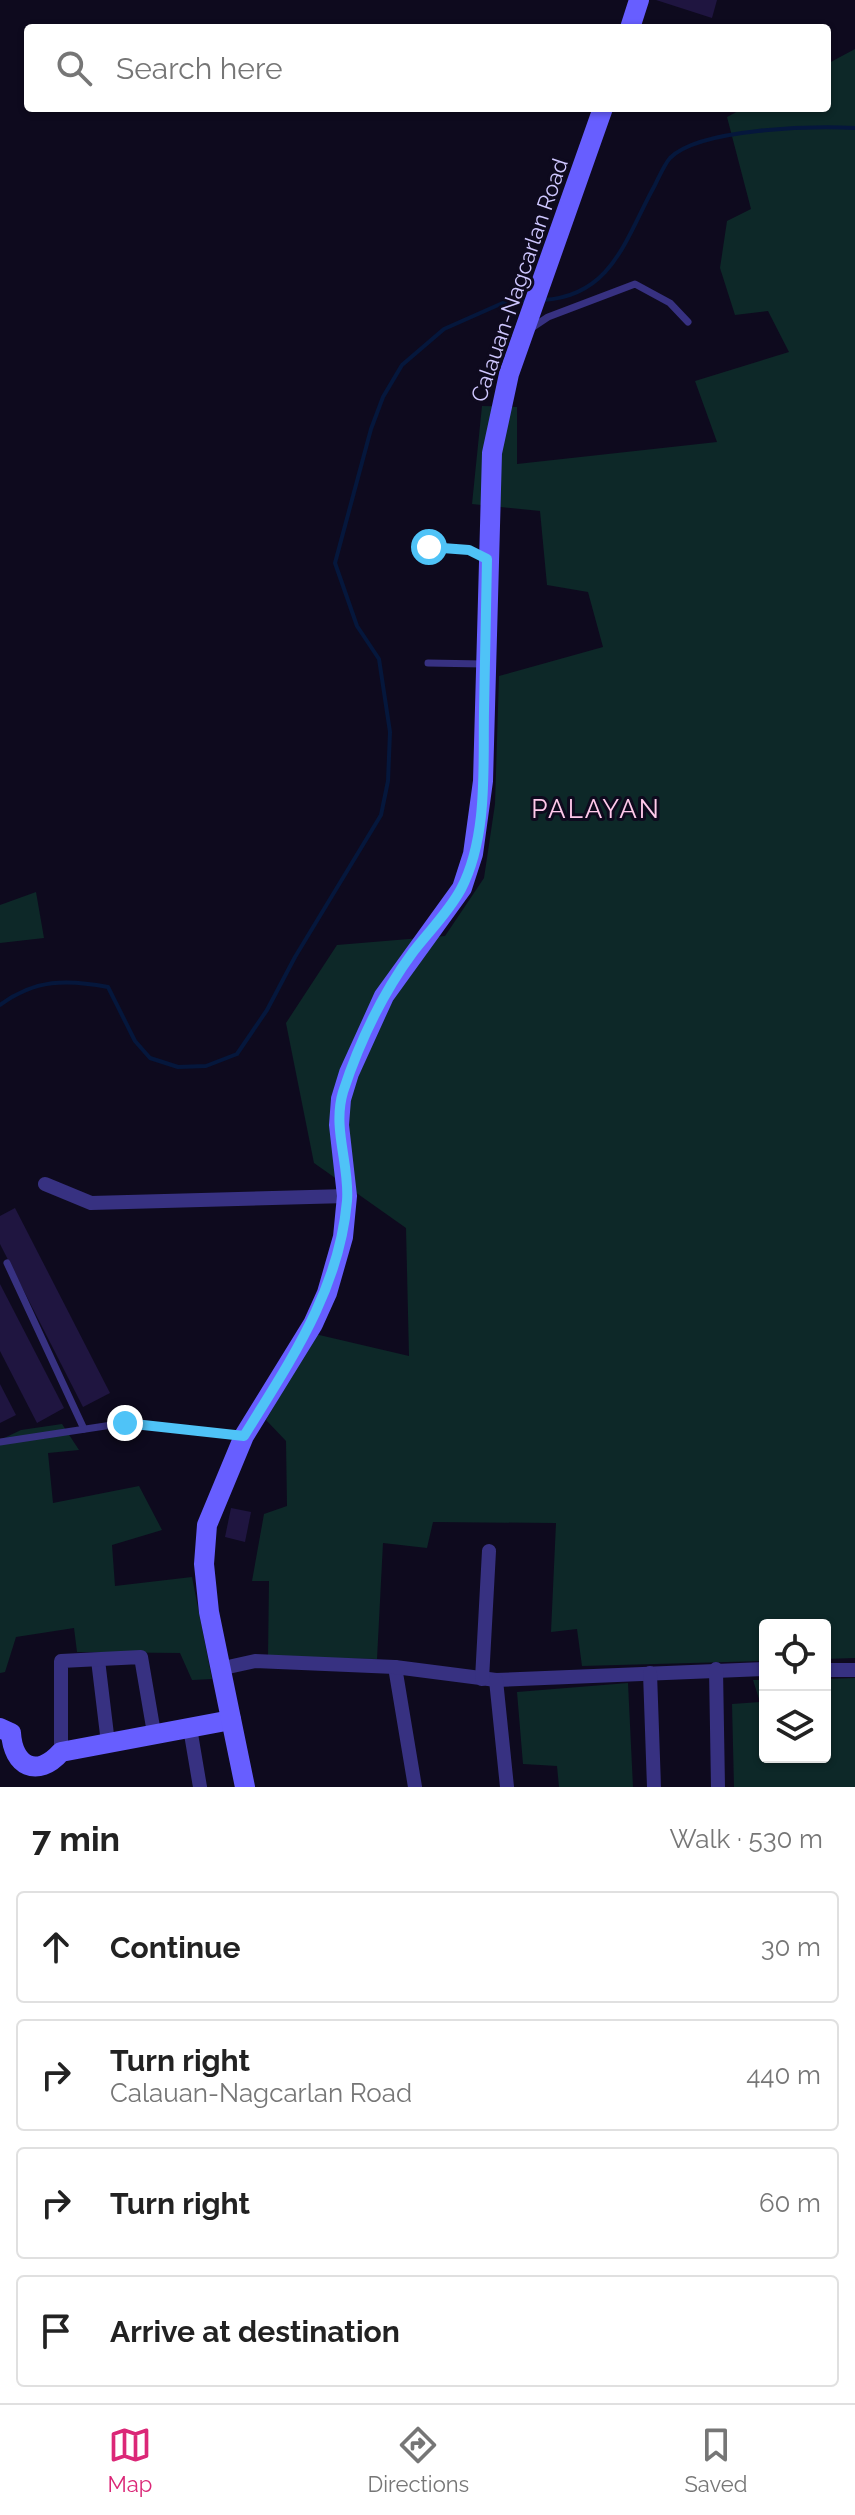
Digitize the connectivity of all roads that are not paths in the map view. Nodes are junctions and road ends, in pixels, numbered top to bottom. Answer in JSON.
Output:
{"nodes":[{"id":1,"x":639,"y":0,"type":"edge"},
{"id":2,"x":631,"y":24,"type":"edge"},
{"id":3,"x":602,"y":112,"type":"edge"},
{"id":4,"x":688,"y":322,"type":"dead end"},
{"id":5,"x":528,"y":325,"type":"junction"},
{"id":6,"x":429,"y":547,"type":"dead end"},
{"id":7,"x":487,"y":559,"type":"junction"},
{"id":8,"x":428,"y":663,"type":"dead end"},
{"id":9,"x":485,"y":664,"type":"junction"},
{"id":10,"x":45,"y":1184,"type":"dead end"},
{"id":11,"x":347,"y":1196,"type":"junction"},
{"id":12,"x":7,"y":1263,"type":"dead end"},
{"id":13,"x":84,"y":1429,"type":"junction"},
{"id":14,"x":244,"y":1436,"type":"junction"},
{"id":15,"x":0,"y":1442,"type":"edge"},
{"id":16,"x":489,"y":1551,"type":"dead end"},
{"id":17,"x":98,"y":1660,"type":"junction"},
{"id":18,"x":395,"y":1667,"type":"junction"},
{"id":19,"x":219,"y":1669,"type":"junction"},
{"id":20,"x":716,"y":1669,"type":"junction"},
{"id":21,"x":759,"y":1669,"type":"edge"},
{"id":22,"x":831,"y":1670,"type":"edge"},
{"id":23,"x":855,"y":1670,"type":"edge"},
{"id":24,"x":650,"y":1673,"type":"junction"},
{"id":25,"x":489,"y":1680,"type":"junction"},
{"id":26,"x":231,"y":1720,"type":"junction"},
{"id":27,"x":0,"y":1728,"type":"edge"},
{"id":28,"x":190,"y":1728,"type":"junction"},
{"id":29,"x":154,"y":1733,"type":"junction"},
{"id":30,"x":108,"y":1743,"type":"junction"},
{"id":31,"x":61,"y":1752,"type":"junction"},
{"id":32,"x":200,"y":1787,"type":"edge"},
{"id":33,"x":245,"y":1787,"type":"edge"},
{"id":34,"x":415,"y":1787,"type":"edge"},
{"id":35,"x":507,"y":1787,"type":"edge"},
{"id":36,"x":654,"y":1787,"type":"edge"},
{"id":37,"x":718,"y":1787,"type":"edge"}],
"edges":[{"from":1,"to":2,"type":"main road"},
{"from":3,"to":5,"type":"main road","name":"Calauan-Nagcarlan Road"},
{"from":4,"to":5,"type":"lane"},
{"from":5,"to":7,"type":"main road","name":"Calauan-Nagcarlan Road"},
{"from":6,"to":7,"type":"lane"},
{"from":7,"to":9,"type":"main road","name":"Calauan-Nagcarlan Road"},
{"from":8,"to":9,"type":"lane"},
{"from":9,"to":11,"type":"main road","name":"Calauan-Nagcarlan Road"},
{"from":10,"to":11,"type":"street"},
{"from":11,"to":14,"type":"main road","name":"Calauan-Nagcarlan Road"},
{"from":12,"to":13,"type":"lane"},
{"from":13,"to":14,"type":"lane"},
{"from":13,"to":15,"type":"lane"},
{"from":14,"to":19,"type":"main road","name":"Calauan-Nagcarlan Road"},
{"from":16,"to":25,"type":"street"},
{"from":17,"to":29,"type":"street"},
{"from":17,"to":30,"type":"street"},
{"from":17,"to":31,"type":"street"},
{"from":18,"to":19,"type":"street"},
{"from":18,"to":25,"type":"street"},
{"from":18,"to":34,"type":"street"},
{"from":19,"to":26,"type":"main road","name":"Calauan-Nagcarlan Road"},
{"from":20,"to":21,"type":"street"},
{"from":20,"to":24,"type":"street"},
{"from":20,"to":37,"type":"street"},
{"from":22,"to":23,"type":"street"},
{"from":24,"to":25,"type":"street"},
{"from":24,"to":36,"type":"street"},
{"from":25,"to":35,"type":"street"},
{"from":26,"to":28,"type":"main road"},
{"from":26,"to":33,"type":"main road","name":"Calauan-Nagcarlan Road"},
{"from":27,"to":31,"type":"main road"},
{"from":28,"to":29,"type":"main road"},
{"from":28,"to":32,"type":"street"},
{"from":29,"to":30,"type":"main road"},
{"from":30,"to":31,"type":"main road"}]}
